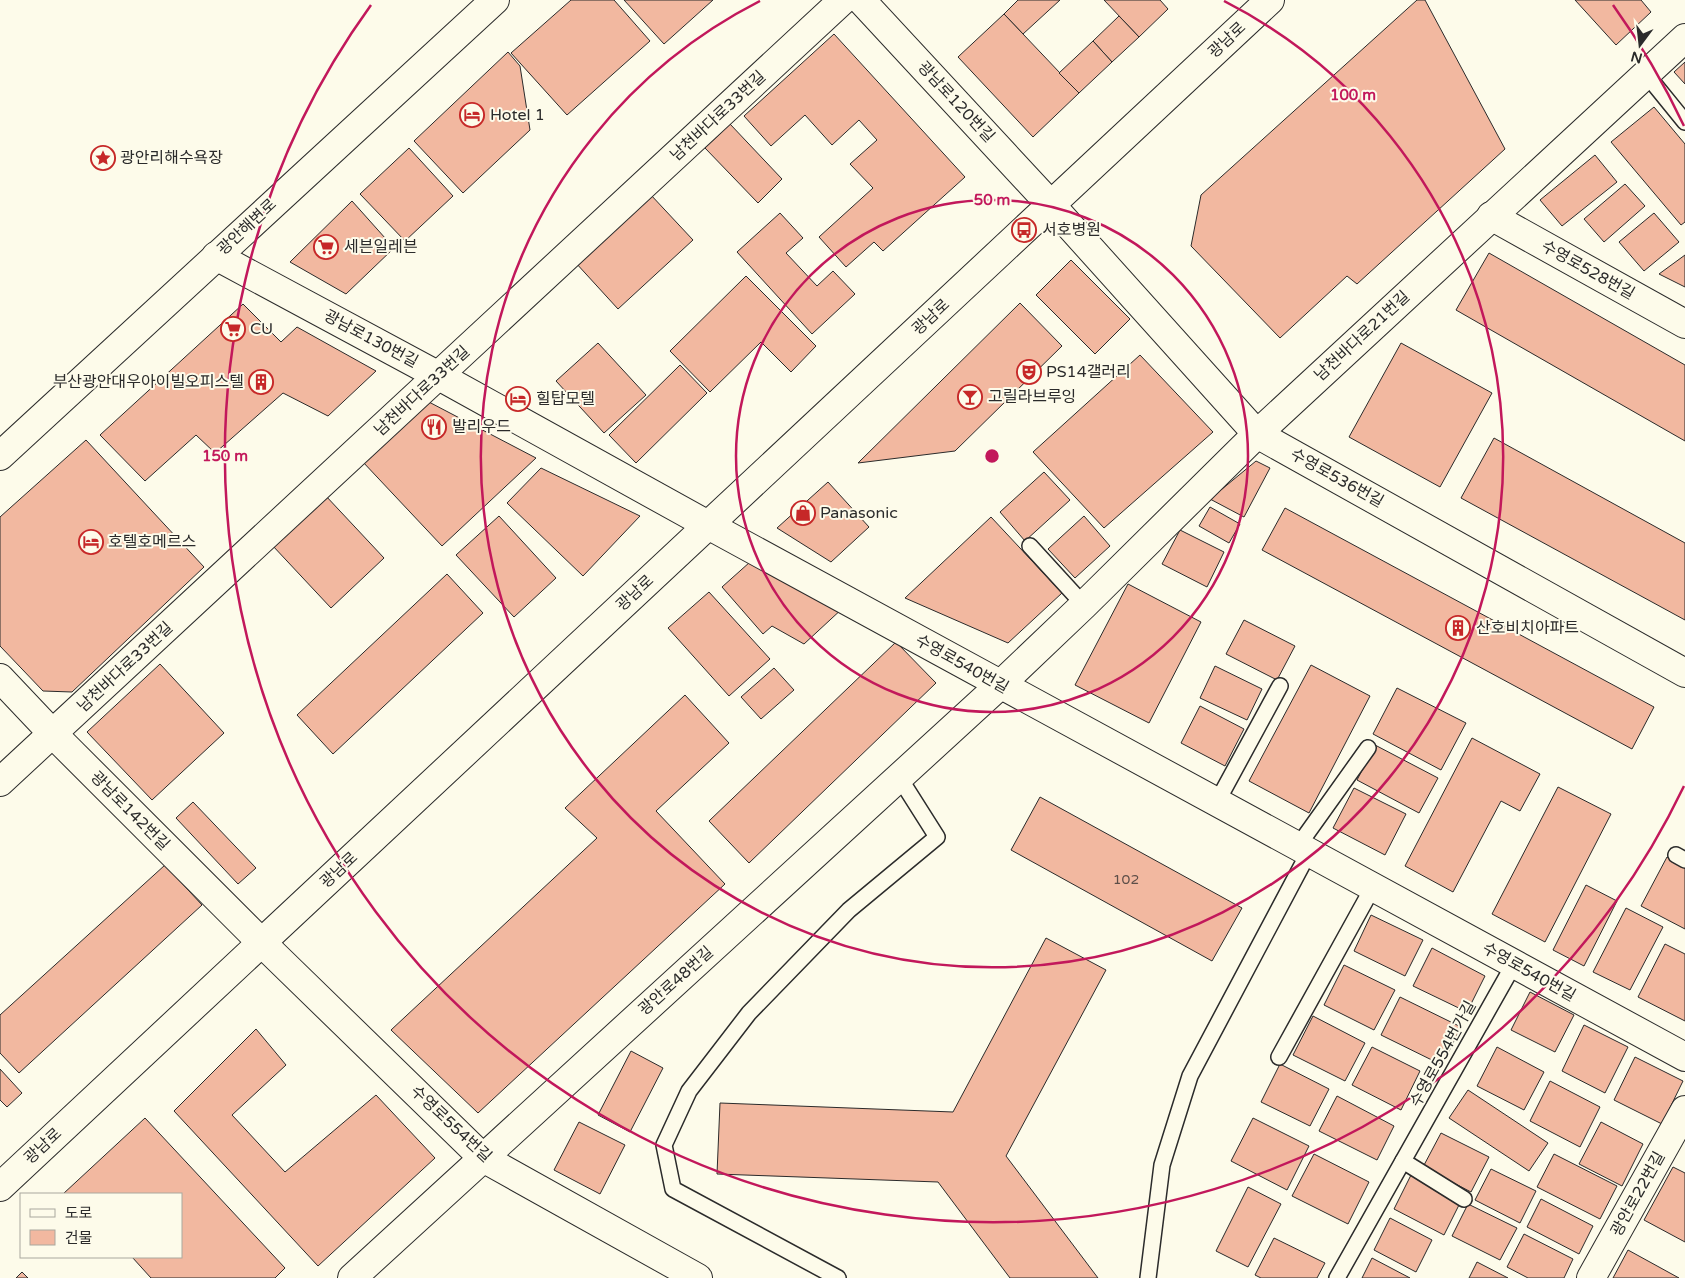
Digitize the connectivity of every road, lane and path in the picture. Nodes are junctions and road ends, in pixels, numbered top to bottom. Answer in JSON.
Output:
{"nodes":[{"id":1,"x":495,"y":0,"type":"edge"},
{"id":2,"x":843,"y":0,"type":"edge"},
{"id":3,"x":861,"y":0,"type":"edge"},
{"id":4,"x":1270,"y":0,"type":"edge"},
{"id":5,"x":1685,"y":38,"type":"edge"},
{"id":6,"x":1646,"y":74,"type":"junction"},
{"id":7,"x":1685,"y":122,"type":"edge"},
{"id":8,"x":1051,"y":204,"type":"junction"},
{"id":9,"x":1490,"y":216,"type":"junction"},
{"id":10,"x":216,"y":256,"type":"junction"},
{"id":11,"x":1685,"y":324,"type":"edge"},
{"id":12,"x":439,"y":376,"type":"junction"},
{"id":13,"x":1257,"y":434,"type":"junction"},
{"id":14,"x":0,"y":456,"type":"edge"},
{"id":15,"x":708,"y":525,"type":"junction"},
{"id":16,"x":1030,"y":546,"type":"dead end"},
{"id":17,"x":1084,"y":605,"type":"junction"},
{"id":18,"x":1685,"y":673,"type":"edge"},
{"id":19,"x":0,"y":678,"type":"edge"},
{"id":20,"x":1000,"y":685,"type":"junction"},
{"id":21,"x":1280,"y":686,"type":"dead end"},
{"id":22,"x":53,"y":734,"type":"junction"},
{"id":23,"x":1368,"y":748,"type":"dead end"},
{"id":24,"x":900,"y":777,"type":"junction"},
{"id":25,"x":0,"y":782,"type":"edge"},
{"id":26,"x":1217,"y":802,"type":"junction"},
{"id":27,"x":1303,"y":849,"type":"junction"},
{"id":28,"x":1372,"y":887,"type":"junction"},
{"id":29,"x":261,"y":942,"type":"junction"},
{"id":30,"x":1514,"y":964,"type":"junction"},
{"id":31,"x":1279,"y":1057,"type":"dead end"},
{"id":32,"x":1685,"y":1057,"type":"edge"},
{"id":33,"x":1685,"y":1110,"type":"edge"},
{"id":34,"x":483,"y":1158,"type":"junction"},
{"id":35,"x":1403,"y":1161,"type":"junction"},
{"id":36,"x":0,"y":1187,"type":"edge"},
{"id":37,"x":1464,"y":1199,"type":"dead end"},
{"id":38,"x":352,"y":1278,"type":"edge"},
{"id":39,"x":698,"y":1278,"type":"edge"},
{"id":40,"x":838,"y":1278,"type":"edge"},
{"id":41,"x":1148,"y":1278,"type":"edge"},
{"id":42,"x":1337,"y":1278,"type":"edge"},
{"id":43,"x":1591,"y":1278,"type":"edge"}],
"edges":[{"from":1,"to":10,"type":"street","name":"광안해변로"},
{"from":2,"to":12,"type":"street","name":"남천바다로33번길"},
{"from":3,"to":8,"type":"street","name":"광남로120번길"},
{"from":4,"to":8,"type":"street","name":"광남로"},
{"from":5,"to":6,"type":"street","name":"남천바다로21번길"},
{"from":6,"to":7,"type":"lane"},
{"from":6,"to":9,"type":"street","name":"남천바다로21번길"},
{"from":8,"to":13,"type":"street","name":"수영로536번길"},
{"from":8,"to":15,"type":"street","name":"광남로"},
{"from":9,"to":11,"type":"street","name":"수영로528번길"},
{"from":9,"to":13,"type":"street","name":"남천바다로21번길"},
{"from":10,"to":12,"type":"street","name":"광남로130번길"},
{"from":10,"to":14,"type":"street","name":"광안해변로"},
{"from":12,"to":15,"type":"street","name":"광남로130번길"},
{"from":12,"to":22,"type":"street","name":"남천바다로33번길"},
{"from":13,"to":17,"type":"street","name":"남천바다로21번길"},
{"from":13,"to":18,"type":"street","name":"수영로536번길"},
{"from":15,"to":20,"type":"street","name":"수영로540번길"},
{"from":15,"to":29,"type":"street","name":"광남로"},
{"from":16,"to":17,"type":"lane"},
{"from":17,"to":20,"type":"street","name":"남천바다로21번길"},
{"from":19,"to":22,"type":"street","name":"광남로142번길"},
{"from":20,"to":24,"type":"street","name":"광안로48번길"},
{"from":20,"to":26,"type":"street","name":"수영로540번길"},
{"from":21,"to":26,"type":"lane"},
{"from":22,"to":25,"type":"street","name":"남천바다로33번길"},
{"from":22,"to":29,"type":"street","name":"광남로142번길"},
{"from":23,"to":27,"type":"lane"},
{"from":24,"to":34,"type":"street","name":"광안로48번길"},
{"from":24,"to":40,"type":"lane"},
{"from":26,"to":27,"type":"street","name":"수영로540번길"},
{"from":27,"to":28,"type":"street","name":"수영로540번길"},
{"from":27,"to":41,"type":"lane"},
{"from":28,"to":30,"type":"street","name":"수영로540번길"},
{"from":28,"to":31,"type":"lane"},
{"from":29,"to":34,"type":"street","name":"수영로554번길"},
{"from":29,"to":36,"type":"street","name":"광남로"},
{"from":30,"to":32,"type":"street","name":"수영로540번길"},
{"from":30,"to":35,"type":"lane","name":"수영로554번가길"},
{"from":33,"to":43,"type":"street","name":"광안로22번길"},
{"from":34,"to":38,"type":"street","name":"광안로48번길"},
{"from":34,"to":39,"type":"street","name":"수영로554번길"},
{"from":35,"to":37,"type":"lane"},
{"from":35,"to":42,"type":"lane","name":"수영로554번가길"}]}
